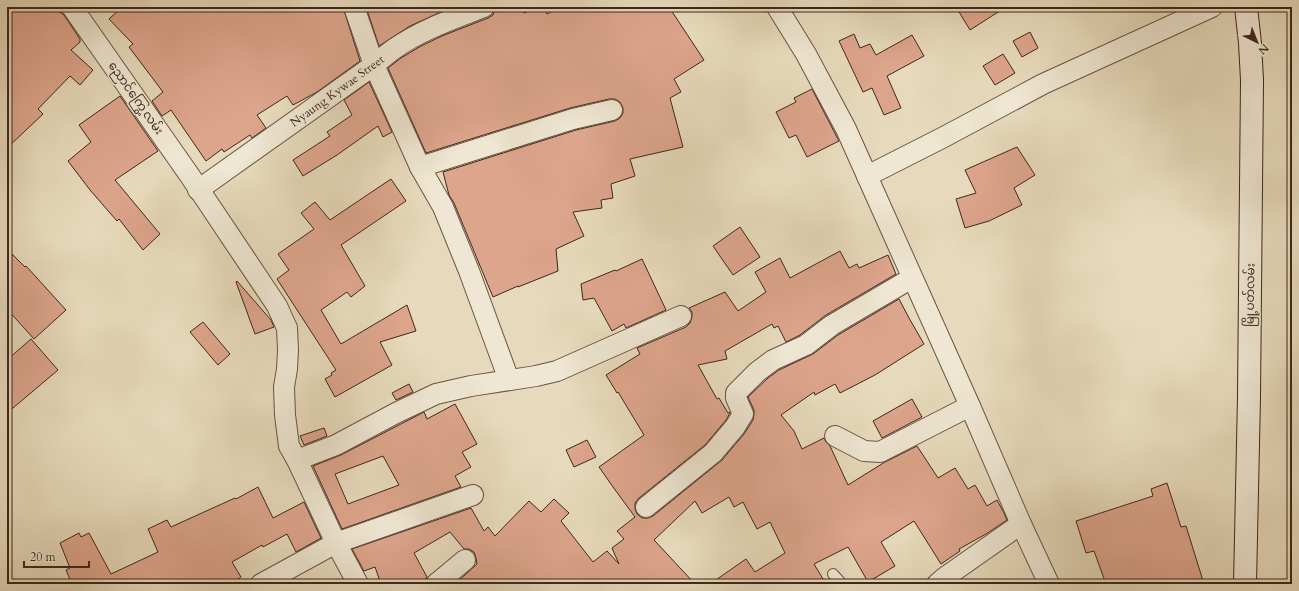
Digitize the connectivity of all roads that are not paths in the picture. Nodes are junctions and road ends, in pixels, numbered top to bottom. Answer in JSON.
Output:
{"nodes":[{"id":1,"x":72,"y":7,"type":"edge"},
{"id":2,"x":354,"y":7,"type":"edge"},
{"id":3,"x":484,"y":7,"type":"edge"},
{"id":4,"x":777,"y":7,"type":"edge"},
{"id":5,"x":1212,"y":7,"type":"edge"},
{"id":6,"x":1246,"y":7,"type":"edge"},
{"id":7,"x":374,"y":65,"type":"junction"},
{"id":8,"x":612,"y":110,"type":"dead end"},
{"id":9,"x":420,"y":167,"type":"junction"},
{"id":10,"x":867,"y":176,"type":"junction"},
{"id":11,"x":198,"y":190,"type":"junction"},
{"id":12,"x":912,"y":278,"type":"junction"},
{"id":13,"x":681,"y":316,"type":"dead end"},
{"id":14,"x":509,"y":380,"type":"junction"},
{"id":15,"x":970,"y":406,"type":"junction"},
{"id":16,"x":835,"y":436,"type":"dead end"},
{"id":17,"x":296,"y":460,"type":"junction"},
{"id":18,"x":473,"y":495,"type":"dead end"},
{"id":19,"x":646,"y":507,"type":"dead end"},
{"id":20,"x":1021,"y":524,"type":"junction"},
{"id":21,"x":336,"y":543,"type":"junction"},
{"id":22,"x":465,"y":560,"type":"dead end"},
{"id":23,"x":833,"y":574,"type":"dead end"},
{"id":24,"x":261,"y":584,"type":"edge"},
{"id":25,"x":358,"y":584,"type":"edge"},
{"id":26,"x":436,"y":584,"type":"edge"},
{"id":27,"x":842,"y":584,"type":"edge"},
{"id":28,"x":937,"y":584,"type":"edge"},
{"id":29,"x":1049,"y":584,"type":"edge"},
{"id":30,"x":1245,"y":584,"type":"edge"}],
"edges":[{"from":1,"to":11,"type":"street","name":"ညောင်ကြွေ့လမ်း"},
{"from":2,"to":7,"type":"street"},
{"from":3,"to":7,"type":"street","name":"Nyaung Kywae Street"},
{"from":4,"to":10,"type":"street"},
{"from":5,"to":10,"type":"street"},
{"from":6,"to":30,"type":"main road","name":"မြို့ပတ်လမ်း"},
{"from":7,"to":9,"type":"street"},
{"from":7,"to":11,"type":"street","name":"Nyaung Kywae Street"},
{"from":8,"to":9,"type":"street"},
{"from":9,"to":14,"type":"street"},
{"from":10,"to":12,"type":"street"},
{"from":11,"to":17,"type":"street","name":"ညောင်ကြွေ့လမ်း"},
{"from":12,"to":15,"type":"street"},
{"from":12,"to":19,"type":"street"},
{"from":13,"to":14,"type":"street"},
{"from":14,"to":17,"type":"street"},
{"from":15,"to":16,"type":"street"},
{"from":15,"to":20,"type":"street"},
{"from":17,"to":21,"type":"street","name":"ညောင်ကြွေ့လမ်း"},
{"from":18,"to":21,"type":"street"},
{"from":20,"to":28,"type":"street"},
{"from":20,"to":29,"type":"street"},
{"from":21,"to":24,"type":"street"},
{"from":21,"to":25,"type":"street","name":"ညောင်ကြွေ့လမ်း"},
{"from":22,"to":26,"type":"street"},
{"from":23,"to":27,"type":"lane"}]}
